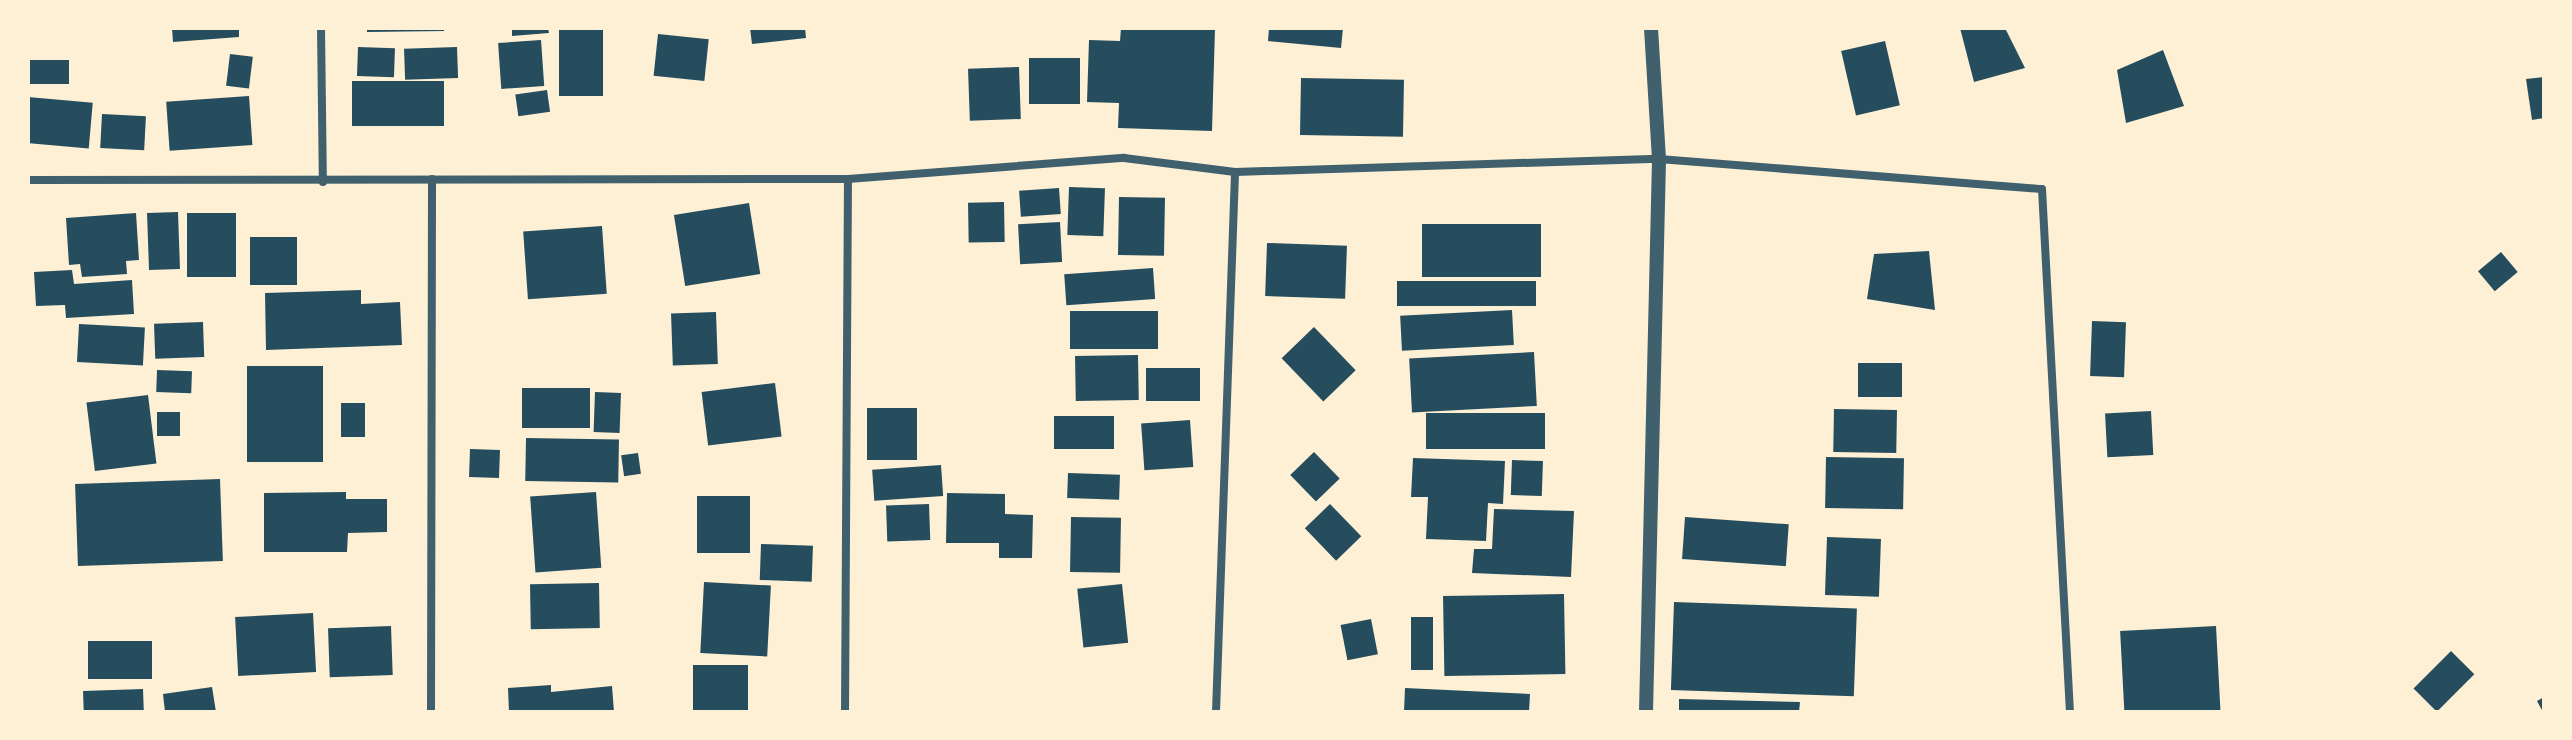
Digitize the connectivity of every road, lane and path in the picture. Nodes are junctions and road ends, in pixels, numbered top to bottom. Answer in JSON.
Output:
{"nodes":[{"id":1,"x":321,"y":28,"type":"edge"},
{"id":2,"x":1651,"y":28,"type":"edge"},
{"id":3,"x":1659,"y":159,"type":"junction"},
{"id":4,"x":1235,"y":172,"type":"junction"},
{"id":5,"x":432,"y":179,"type":"junction"},
{"id":6,"x":848,"y":179,"type":"junction"},
{"id":7,"x":28,"y":180,"type":"edge"},
{"id":8,"x":323,"y":182,"type":"junction"},
{"id":9,"x":431,"y":712,"type":"edge"},
{"id":10,"x":845,"y":712,"type":"edge"},
{"id":11,"x":1216,"y":712,"type":"edge"},
{"id":12,"x":1646,"y":712,"type":"edge"},
{"id":13,"x":2070,"y":712,"type":"edge"}],
"edges":[{"from":1,"to":8,"type":"street"},
{"from":2,"to":3,"type":"street"},
{"from":3,"to":4,"type":"street"},
{"from":3,"to":12,"type":"street"},
{"from":3,"to":13,"type":"street"},
{"from":4,"to":6,"type":"street"},
{"from":4,"to":11,"type":"street"},
{"from":5,"to":6,"type":"street"},
{"from":5,"to":8,"type":"street"},
{"from":5,"to":9,"type":"street"},
{"from":6,"to":10,"type":"street"},
{"from":7,"to":8,"type":"street"}]}
